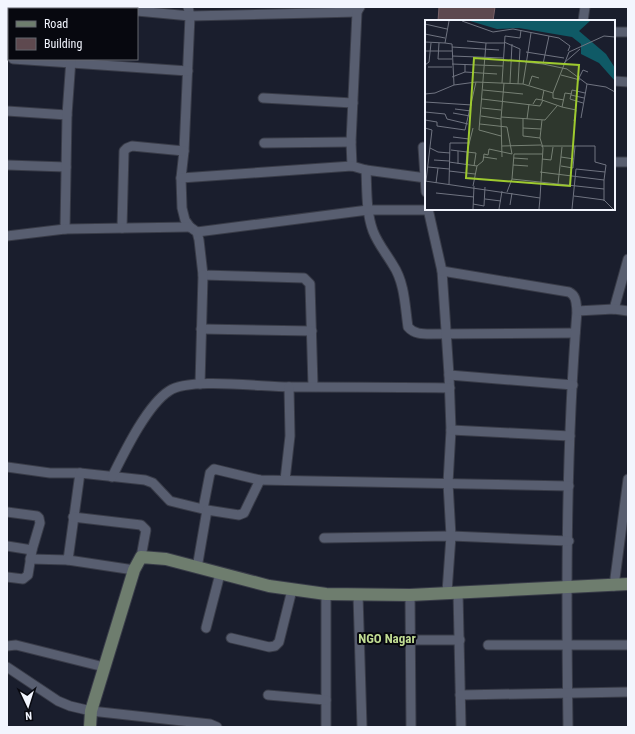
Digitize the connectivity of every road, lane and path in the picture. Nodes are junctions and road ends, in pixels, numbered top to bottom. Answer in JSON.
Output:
{"nodes":[{"id":1,"x":98,"y":7,"type":"edge"},
{"id":2,"x":585,"y":7,"type":"edge"},
{"id":3,"x":108,"y":8,"type":"edge"},
{"id":4,"x":358,"y":10,"type":"edge"},
{"id":5,"x":138,"y":11,"type":"edge"},
{"id":6,"x":189,"y":12,"type":"edge"},
{"id":7,"x":583,"y":20,"type":"edge"},
{"id":8,"x":615,"y":32,"type":"edge"},
{"id":9,"x":628,"y":32,"type":"edge"},
{"id":10,"x":32,"y":60,"type":"edge"},
{"id":11,"x":71,"y":62,"type":"edge"},
{"id":12,"x":188,"y":71,"type":"junction"},
{"id":13,"x":615,"y":81,"type":"edge"},
{"id":14,"x":628,"y":82,"type":"edge"},
{"id":15,"x":263,"y":98,"type":"dead end"},
{"id":16,"x":353,"y":103,"type":"junction"},
{"id":17,"x":7,"y":111,"type":"edge"},
{"id":18,"x":67,"y":116,"type":"junction"},
{"id":19,"x":351,"y":142,"type":"junction"},
{"id":20,"x":264,"y":143,"type":"dead end"},
{"id":21,"x":423,"y":147,"type":"dead end"},
{"id":22,"x":184,"y":151,"type":"junction"},
{"id":23,"x":615,"y":162,"type":"edge"},
{"id":24,"x":628,"y":162,"type":"edge"},
{"id":25,"x":7,"y":165,"type":"edge"},
{"id":26,"x":352,"y":166,"type":"junction"},
{"id":27,"x":66,"y":167,"type":"junction"},
{"id":28,"x":366,"y":170,"type":"junction"},
{"id":29,"x":181,"y":178,"type":"junction"},
{"id":30,"x":425,"y":178,"type":"edge"},
{"id":31,"x":368,"y":210,"type":"junction"},
{"id":32,"x":428,"y":210,"type":"edge"},
{"id":33,"x":122,"y":228,"type":"junction"},
{"id":34,"x":65,"y":229,"type":"junction"},
{"id":35,"x":193,"y":230,"type":"junction"},
{"id":36,"x":7,"y":236,"type":"edge"},
{"id":37,"x":628,"y":259,"type":"edge"},
{"id":38,"x":442,"y":271,"type":"junction"},
{"id":39,"x":203,"y":275,"type":"junction"},
{"id":40,"x":614,"y":309,"type":"junction"},
{"id":41,"x":577,"y":311,"type":"junction"},
{"id":42,"x":628,"y":311,"type":"edge"},
{"id":43,"x":201,"y":329,"type":"junction"},
{"id":44,"x":312,"y":332,"type":"junction"},
{"id":45,"x":575,"y":333,"type":"junction"},
{"id":46,"x":447,"y":334,"type":"junction"},
{"id":47,"x":449,"y":375,"type":"junction"},
{"id":48,"x":200,"y":384,"type":"junction"},
{"id":49,"x":573,"y":385,"type":"junction"},
{"id":50,"x":313,"y":386,"type":"junction"},
{"id":51,"x":289,"y":387,"type":"junction"},
{"id":52,"x":450,"y":388,"type":"junction"},
{"id":53,"x":451,"y":430,"type":"junction"},
{"id":54,"x":570,"y":436,"type":"junction"},
{"id":55,"x":7,"y":467,"type":"edge"},
{"id":56,"x":80,"y":473,"type":"junction"},
{"id":57,"x":112,"y":476,"type":"junction"},
{"id":58,"x":628,"y":479,"type":"edge"},
{"id":59,"x":260,"y":480,"type":"junction"},
{"id":60,"x":285,"y":480,"type":"junction"},
{"id":61,"x":448,"y":483,"type":"junction"},
{"id":62,"x":569,"y":486,"type":"junction"},
{"id":63,"x":205,"y":509,"type":"junction"},
{"id":64,"x":7,"y":512,"type":"edge"},
{"id":65,"x":73,"y":517,"type":"junction"},
{"id":66,"x":451,"y":536,"type":"junction"},
{"id":67,"x":324,"y":538,"type":"dead end"},
{"id":68,"x":569,"y":541,"type":"junction"},
{"id":69,"x":7,"y":546,"type":"edge"},
{"id":70,"x":31,"y":554,"type":"junction"},
{"id":71,"x":141,"y":557,"type":"junction"},
{"id":72,"x":68,"y":560,"type":"junction"},
{"id":73,"x":197,"y":568,"type":"junction"},
{"id":74,"x":134,"y":570,"type":"junction"},
{"id":75,"x":220,"y":574,"type":"junction"},
{"id":76,"x":7,"y":577,"type":"edge"},
{"id":77,"x":628,"y":584,"type":"edge"},
{"id":78,"x":614,"y":586,"type":"junction"},
{"id":79,"x":567,"y":588,"type":"junction"},
{"id":80,"x":292,"y":590,"type":"junction"},
{"id":81,"x":452,"y":592,"type":"junction"},
{"id":82,"x":326,"y":594,"type":"junction"},
{"id":83,"x":358,"y":595,"type":"junction"},
{"id":84,"x":410,"y":595,"type":"junction"},
{"id":85,"x":206,"y":628,"type":"dead end"},
{"id":86,"x":232,"y":638,"type":"dead end"},
{"id":87,"x":410,"y":640,"type":"junction"},
{"id":88,"x":460,"y":640,"type":"junction"},
{"id":89,"x":567,"y":645,"type":"junction"},
{"id":90,"x":628,"y":645,"type":"edge"},
{"id":91,"x":7,"y":646,"type":"edge"},
{"id":92,"x":488,"y":646,"type":"dead end"},
{"id":93,"x":7,"y":667,"type":"edge"},
{"id":94,"x":104,"y":667,"type":"junction"},
{"id":95,"x":628,"y":692,"type":"edge"},
{"id":96,"x":568,"y":694,"type":"junction"},
{"id":97,"x":268,"y":695,"type":"dead end"},
{"id":98,"x":460,"y":695,"type":"junction"},
{"id":99,"x":326,"y":700,"type":"junction"},
{"id":100,"x":92,"y":711,"type":"junction"},
{"id":101,"x":90,"y":727,"type":"edge"},
{"id":102,"x":217,"y":727,"type":"edge"},
{"id":103,"x":326,"y":727,"type":"edge"},
{"id":104,"x":362,"y":727,"type":"edge"},
{"id":105,"x":411,"y":727,"type":"edge"},
{"id":106,"x":461,"y":727,"type":"edge"},
{"id":107,"x":568,"y":727,"type":"edge"}],
"edges":[{"from":1,"to":3,"type":"street"},
{"from":2,"to":7,"type":"street"},
{"from":4,"to":6,"type":"street"},
{"from":4,"to":16,"type":"street"},
{"from":5,"to":6,"type":"street"},
{"from":6,"to":12,"type":"street"},
{"from":8,"to":9,"type":"street"},
{"from":10,"to":11,"type":"street"},
{"from":11,"to":12,"type":"street"},
{"from":11,"to":18,"type":"street"},
{"from":12,"to":22,"type":"street"},
{"from":13,"to":14,"type":"street"},
{"from":15,"to":16,"type":"street"},
{"from":16,"to":19,"type":"street"},
{"from":17,"to":18,"type":"street"},
{"from":18,"to":27,"type":"street"},
{"from":19,"to":20,"type":"street"},
{"from":19,"to":26,"type":"street"},
{"from":21,"to":30,"type":"street"},
{"from":22,"to":29,"type":"street"},
{"from":22,"to":33,"type":"street"},
{"from":23,"to":24,"type":"street"},
{"from":25,"to":27,"type":"street"},
{"from":26,"to":28,"type":"street"},
{"from":26,"to":29,"type":"street"},
{"from":27,"to":34,"type":"street"},
{"from":28,"to":30,"type":"street"},
{"from":28,"to":31,"type":"street"},
{"from":29,"to":35,"type":"street"},
{"from":31,"to":32,"type":"street"},
{"from":31,"to":35,"type":"street"},
{"from":31,"to":46,"type":"street"},
{"from":32,"to":38,"type":"street"},
{"from":33,"to":34,"type":"street"},
{"from":33,"to":35,"type":"street"},
{"from":34,"to":36,"type":"street"},
{"from":35,"to":39,"type":"street"},
{"from":37,"to":40,"type":"street"},
{"from":38,"to":41,"type":"street"},
{"from":38,"to":46,"type":"street"},
{"from":39,"to":43,"type":"street"},
{"from":39,"to":44,"type":"street"},
{"from":40,"to":41,"type":"street"},
{"from":40,"to":42,"type":"street"},
{"from":41,"to":45,"type":"street"},
{"from":43,"to":44,"type":"street"},
{"from":43,"to":48,"type":"street"},
{"from":44,"to":50,"type":"street"},
{"from":45,"to":46,"type":"street"},
{"from":45,"to":49,"type":"street"},
{"from":46,"to":47,"type":"street"},
{"from":47,"to":49,"type":"street"},
{"from":47,"to":52,"type":"street"},
{"from":48,"to":51,"type":"street"},
{"from":48,"to":57,"type":"street"},
{"from":49,"to":54,"type":"street"},
{"from":50,"to":51,"type":"street"},
{"from":50,"to":52,"type":"street"},
{"from":51,"to":60,"type":"street"},
{"from":52,"to":53,"type":"street"},
{"from":53,"to":54,"type":"street"},
{"from":53,"to":61,"type":"street"},
{"from":54,"to":62,"type":"street"},
{"from":55,"to":56,"type":"street"},
{"from":56,"to":57,"type":"street"},
{"from":56,"to":65,"type":"street"},
{"from":57,"to":63,"type":"street"},
{"from":58,"to":78,"type":"street"},
{"from":59,"to":60,"type":"street"},
{"from":59,"to":63,"type":"street"},
{"from":59,"to":63,"type":"street"},
{"from":60,"to":61,"type":"street"},
{"from":61,"to":62,"type":"street"},
{"from":61,"to":66,"type":"street"},
{"from":62,"to":68,"type":"street"},
{"from":63,"to":73,"type":"street"},
{"from":64,"to":70,"type":"street"},
{"from":65,"to":71,"type":"street"},
{"from":65,"to":72,"type":"street"},
{"from":66,"to":67,"type":"street"},
{"from":66,"to":68,"type":"street"},
{"from":66,"to":81,"type":"street"},
{"from":68,"to":79,"type":"street"},
{"from":69,"to":70,"type":"street"},
{"from":70,"to":72,"type":"street"},
{"from":70,"to":76,"type":"street"},
{"from":71,"to":73,"type":"street"},
{"from":71,"to":74,"type":"street"},
{"from":72,"to":74,"type":"street"},
{"from":73,"to":75,"type":"street"},
{"from":74,"to":94,"type":"street"},
{"from":75,"to":80,"type":"street"},
{"from":75,"to":85,"type":"street"},
{"from":77,"to":78,"type":"street"},
{"from":78,"to":79,"type":"street"},
{"from":79,"to":81,"type":"street"},
{"from":79,"to":89,"type":"street"},
{"from":80,"to":82,"type":"street"},
{"from":80,"to":86,"type":"street"},
{"from":81,"to":84,"type":"street"},
{"from":81,"to":88,"type":"street"},
{"from":82,"to":83,"type":"street"},
{"from":82,"to":99,"type":"street"},
{"from":83,"to":84,"type":"street"},
{"from":83,"to":104,"type":"street"},
{"from":84,"to":87,"type":"street"},
{"from":87,"to":88,"type":"street"},
{"from":87,"to":105,"type":"street"},
{"from":88,"to":98,"type":"street"},
{"from":89,"to":90,"type":"street"},
{"from":89,"to":92,"type":"street"},
{"from":89,"to":96,"type":"street"},
{"from":91,"to":94,"type":"street"},
{"from":93,"to":100,"type":"street"},
{"from":94,"to":100,"type":"street"},
{"from":95,"to":96,"type":"street"},
{"from":96,"to":98,"type":"street"},
{"from":96,"to":107,"type":"street"},
{"from":97,"to":99,"type":"street"},
{"from":98,"to":106,"type":"street"},
{"from":99,"to":103,"type":"street"},
{"from":100,"to":101,"type":"street"},
{"from":100,"to":102,"type":"street"}]}
